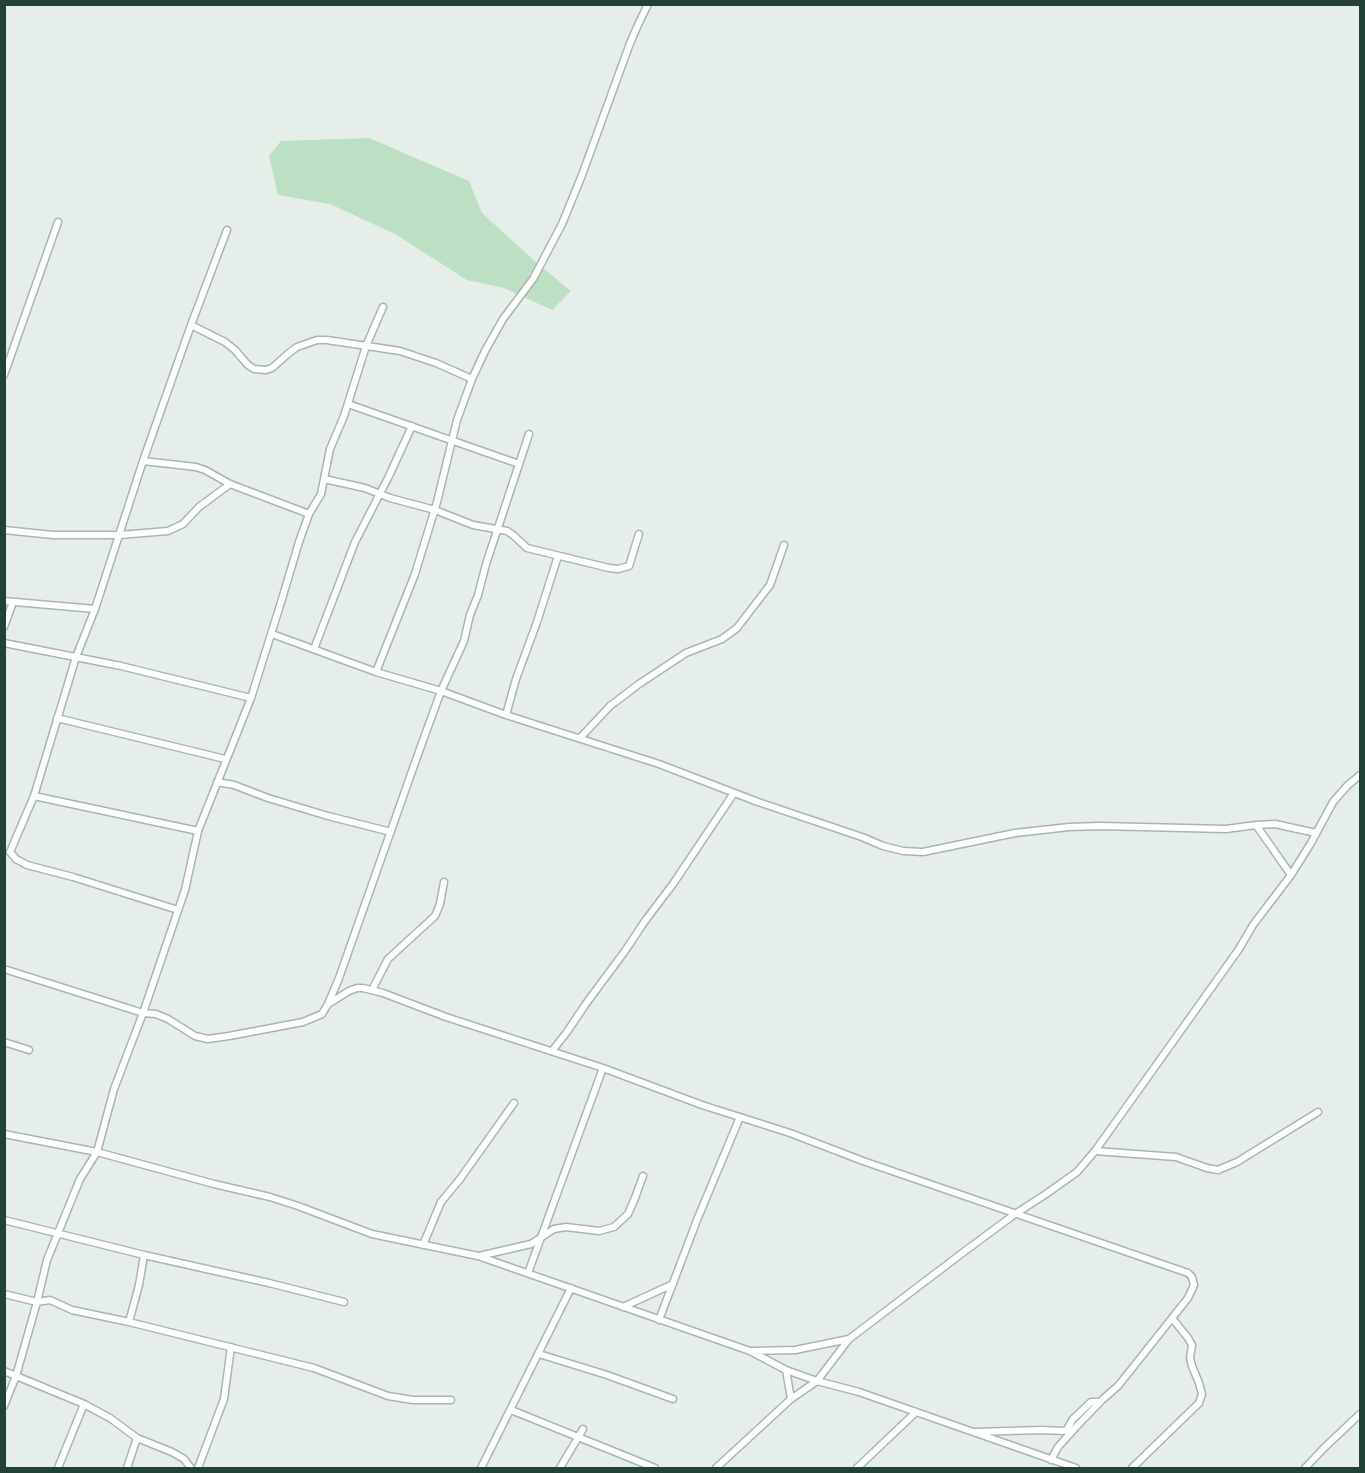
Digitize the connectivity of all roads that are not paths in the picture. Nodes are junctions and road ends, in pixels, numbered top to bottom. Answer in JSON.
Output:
{"nodes":[{"id":1,"x":648,"y":4,"type":"edge"},
{"id":2,"x":58,"y":222,"type":"dead end"},
{"id":3,"x":227,"y":230,"type":"dead end"},
{"id":4,"x":383,"y":307,"type":"dead end"},
{"id":5,"x":191,"y":325,"type":"junction"},
{"id":6,"x":366,"y":346,"type":"junction"},
{"id":7,"x":4,"y":375,"type":"edge"},
{"id":8,"x":472,"y":379,"type":"junction"},
{"id":9,"x":348,"y":404,"type":"junction"},
{"id":10,"x":412,"y":426,"type":"junction"},
{"id":11,"x":529,"y":434,"type":"dead end"},
{"id":12,"x":451,"y":441,"type":"junction"},
{"id":13,"x":143,"y":461,"type":"junction"},
{"id":14,"x":519,"y":464,"type":"junction"},
{"id":15,"x":324,"y":478,"type":"junction"},
{"id":16,"x":230,"y":484,"type":"junction"},
{"id":17,"x":380,"y":494,"type":"junction"},
{"id":18,"x":435,"y":510,"type":"junction"},
{"id":19,"x":309,"y":514,"type":"junction"},
{"id":20,"x":4,"y":530,"type":"edge"},
{"id":21,"x":497,"y":530,"type":"junction"},
{"id":22,"x":639,"y":534,"type":"dead end"},
{"id":23,"x":119,"y":535,"type":"junction"},
{"id":24,"x":784,"y":545,"type":"dead end"},
{"id":25,"x":558,"y":556,"type":"junction"},
{"id":26,"x":4,"y":601,"type":"edge"},
{"id":27,"x":13,"y":602,"type":"junction"},
{"id":28,"x":94,"y":609,"type":"junction"},
{"id":29,"x":4,"y":627,"type":"edge"},
{"id":30,"x":272,"y":634,"type":"junction"},
{"id":31,"x":4,"y":643,"type":"edge"},
{"id":32,"x":314,"y":649,"type":"junction"},
{"id":33,"x":75,"y":657,"type":"junction"},
{"id":34,"x":376,"y":672,"type":"junction"},
{"id":35,"x":441,"y":691,"type":"junction"},
{"id":36,"x":251,"y":698,"type":"junction"},
{"id":37,"x":506,"y":715,"type":"junction"},
{"id":38,"x":57,"y":718,"type":"junction"},
{"id":39,"x":580,"y":738,"type":"junction"},
{"id":40,"x":225,"y":759,"type":"junction"},
{"id":41,"x":1360,"y":776,"type":"edge"},
{"id":42,"x":217,"y":782,"type":"junction"},
{"id":43,"x":734,"y":793,"type":"junction"},
{"id":44,"x":34,"y":796,"type":"junction"},
{"id":45,"x":1256,"y":825,"type":"junction"},
{"id":46,"x":198,"y":831,"type":"junction"},
{"id":47,"x":391,"y":832,"type":"junction"},
{"id":48,"x":1316,"y":833,"type":"junction"},
{"id":49,"x":7,"y":851,"type":"edge"},
{"id":50,"x":1291,"y":875,"type":"junction"},
{"id":51,"x":444,"y":882,"type":"dead end"},
{"id":52,"x":178,"y":910,"type":"junction"},
{"id":53,"x":4,"y":969,"type":"edge"},
{"id":54,"x":372,"y":990,"type":"junction"},
{"id":55,"x":328,"y":1004,"type":"junction"},
{"id":56,"x":143,"y":1013,"type":"junction"},
{"id":57,"x":4,"y":1042,"type":"edge"},
{"id":58,"x":29,"y":1050,"type":"dead end"},
{"id":59,"x":552,"y":1051,"type":"junction"},
{"id":60,"x":603,"y":1068,"type":"junction"},
{"id":61,"x":514,"y":1103,"type":"dead end"},
{"id":62,"x":1318,"y":1112,"type":"dead end"},
{"id":63,"x":740,"y":1117,"type":"junction"},
{"id":64,"x":4,"y":1134,"type":"edge"},
{"id":65,"x":1095,"y":1151,"type":"junction"},
{"id":66,"x":97,"y":1152,"type":"junction"},
{"id":67,"x":643,"y":1176,"type":"dead end"},
{"id":68,"x":1016,"y":1214,"type":"junction"},
{"id":69,"x":4,"y":1220,"type":"edge"},
{"id":70,"x":57,"y":1233,"type":"junction"},
{"id":71,"x":542,"y":1238,"type":"junction"},
{"id":72,"x":423,"y":1245,"type":"junction"},
{"id":73,"x":144,"y":1255,"type":"junction"},
{"id":74,"x":478,"y":1256,"type":"junction"},
{"id":75,"x":528,"y":1273,"type":"junction"},
{"id":76,"x":673,"y":1284,"type":"junction"},
{"id":77,"x":571,"y":1288,"type":"junction"},
{"id":78,"x":4,"y":1294,"type":"edge"},
{"id":79,"x":38,"y":1302,"type":"junction"},
{"id":80,"x":344,"y":1302,"type":"dead end"},
{"id":81,"x":623,"y":1307,"type":"junction"},
{"id":82,"x":1172,"y":1318,"type":"junction"},
{"id":83,"x":659,"y":1320,"type":"junction"},
{"id":84,"x":129,"y":1322,"type":"junction"},
{"id":85,"x":849,"y":1339,"type":"junction"},
{"id":86,"x":231,"y":1347,"type":"junction"},
{"id":87,"x":750,"y":1351,"type":"junction"},
{"id":88,"x":539,"y":1354,"type":"junction"},
{"id":89,"x":4,"y":1371,"type":"edge"},
{"id":90,"x":786,"y":1371,"type":"junction"},
{"id":91,"x":16,"y":1376,"type":"junction"},
{"id":92,"x":817,"y":1381,"type":"junction"},
{"id":93,"x":673,"y":1399,"type":"dead end"},
{"id":94,"x":791,"y":1399,"type":"junction"},
{"id":95,"x":451,"y":1400,"type":"dead end"},
{"id":96,"x":1100,"y":1402,"type":"junction"},
{"id":97,"x":84,"y":1404,"type":"junction"},
{"id":98,"x":4,"y":1406,"type":"edge"},
{"id":99,"x":511,"y":1410,"type":"junction"},
{"id":100,"x":916,"y":1412,"type":"junction"},
{"id":101,"x":1360,"y":1414,"type":"edge"},
{"id":102,"x":583,"y":1429,"type":"dead end"},
{"id":103,"x":972,"y":1432,"type":"junction"},
{"id":104,"x":578,"y":1437,"type":"junction"},
{"id":105,"x":137,"y":1438,"type":"junction"},
{"id":106,"x":1051,"y":1460,"type":"junction"},
{"id":107,"x":58,"y":1468,"type":"edge"},
{"id":108,"x":127,"y":1468,"type":"edge"},
{"id":109,"x":191,"y":1468,"type":"edge"},
{"id":110,"x":198,"y":1468,"type":"edge"},
{"id":111,"x":482,"y":1468,"type":"edge"},
{"id":112,"x":560,"y":1468,"type":"edge"},
{"id":113,"x":655,"y":1468,"type":"edge"},
{"id":114,"x":716,"y":1468,"type":"edge"},
{"id":115,"x":857,"y":1468,"type":"edge"},
{"id":116,"x":1076,"y":1468,"type":"edge"},
{"id":117,"x":1132,"y":1468,"type":"edge"},
{"id":118,"x":1305,"y":1468,"type":"edge"}],
"edges":[{"from":1,"to":8,"type":"street"},
{"from":2,"to":7,"type":"street"},
{"from":3,"to":5,"type":"street"},
{"from":4,"to":6,"type":"street"},
{"from":5,"to":6,"type":"street"},
{"from":5,"to":13,"type":"street"},
{"from":6,"to":8,"type":"street"},
{"from":6,"to":9,"type":"street"},
{"from":8,"to":12,"type":"street"},
{"from":9,"to":10,"type":"street"},
{"from":9,"to":15,"type":"street"},
{"from":10,"to":12,"type":"street"},
{"from":10,"to":17,"type":"street"},
{"from":11,"to":14,"type":"street"},
{"from":12,"to":14,"type":"street"},
{"from":12,"to":18,"type":"street"},
{"from":13,"to":16,"type":"street"},
{"from":13,"to":23,"type":"street"},
{"from":14,"to":21,"type":"street"},
{"from":15,"to":17,"type":"street"},
{"from":15,"to":19,"type":"street"},
{"from":16,"to":19,"type":"street"},
{"from":16,"to":23,"type":"street"},
{"from":17,"to":18,"type":"street"},
{"from":17,"to":32,"type":"street"},
{"from":18,"to":21,"type":"street"},
{"from":18,"to":34,"type":"street"},
{"from":19,"to":30,"type":"street"},
{"from":20,"to":23,"type":"street"},
{"from":21,"to":25,"type":"street"},
{"from":21,"to":35,"type":"street"},
{"from":22,"to":25,"type":"street"},
{"from":23,"to":28,"type":"street"},
{"from":24,"to":39,"type":"street"},
{"from":25,"to":37,"type":"street"},
{"from":26,"to":27,"type":"street"},
{"from":27,"to":28,"type":"street"},
{"from":27,"to":29,"type":"street"},
{"from":28,"to":33,"type":"street"},
{"from":30,"to":32,"type":"street"},
{"from":30,"to":36,"type":"street"},
{"from":31,"to":33,"type":"street"},
{"from":32,"to":34,"type":"street"},
{"from":33,"to":36,"type":"street"},
{"from":33,"to":38,"type":"street"},
{"from":34,"to":35,"type":"street"},
{"from":35,"to":37,"type":"street"},
{"from":35,"to":47,"type":"street"},
{"from":36,"to":40,"type":"street"},
{"from":37,"to":39,"type":"street"},
{"from":38,"to":40,"type":"street"},
{"from":38,"to":44,"type":"street"},
{"from":39,"to":43,"type":"street"},
{"from":40,"to":42,"type":"street"},
{"from":41,"to":48,"type":"street"},
{"from":42,"to":46,"type":"street"},
{"from":42,"to":47,"type":"street"},
{"from":43,"to":45,"type":"street"},
{"from":43,"to":59,"type":"street"},
{"from":44,"to":46,"type":"street"},
{"from":44,"to":49,"type":"street"},
{"from":45,"to":48,"type":"street"},
{"from":45,"to":50,"type":"street"},
{"from":46,"to":52,"type":"street"},
{"from":47,"to":55,"type":"street"},
{"from":48,"to":50,"type":"street"},
{"from":49,"to":52,"type":"street"},
{"from":50,"to":65,"type":"street"},
{"from":51,"to":54,"type":"street"},
{"from":52,"to":56,"type":"street"},
{"from":53,"to":56,"type":"street"},
{"from":54,"to":55,"type":"street"},
{"from":54,"to":59,"type":"street"},
{"from":55,"to":56,"type":"street"},
{"from":56,"to":66,"type":"street"},
{"from":57,"to":58,"type":"street"},
{"from":59,"to":60,"type":"street"},
{"from":60,"to":63,"type":"street"},
{"from":60,"to":71,"type":"street"},
{"from":61,"to":72,"type":"street"},
{"from":62,"to":65,"type":"street"},
{"from":63,"to":68,"type":"street"},
{"from":63,"to":76,"type":"street"},
{"from":64,"to":66,"type":"street"},
{"from":65,"to":68,"type":"street"},
{"from":66,"to":70,"type":"street"},
{"from":66,"to":72,"type":"street"},
{"from":67,"to":71,"type":"street"},
{"from":68,"to":82,"type":"street"},
{"from":68,"to":85,"type":"street"},
{"from":69,"to":70,"type":"street"},
{"from":70,"to":73,"type":"street"},
{"from":70,"to":79,"type":"street"},
{"from":71,"to":74,"type":"street"},
{"from":71,"to":75,"type":"street"},
{"from":72,"to":74,"type":"street"},
{"from":73,"to":80,"type":"street"},
{"from":73,"to":84,"type":"street"},
{"from":74,"to":75,"type":"street"},
{"from":75,"to":77,"type":"street"},
{"from":76,"to":81,"type":"street"},
{"from":76,"to":83,"type":"street"},
{"from":77,"to":81,"type":"street"},
{"from":77,"to":88,"type":"street"},
{"from":78,"to":79,"type":"street"},
{"from":79,"to":84,"type":"street"},
{"from":79,"to":91,"type":"street"},
{"from":81,"to":83,"type":"street"},
{"from":82,"to":96,"type":"street"},
{"from":82,"to":117,"type":"street"},
{"from":83,"to":87,"type":"street"},
{"from":84,"to":86,"type":"street"},
{"from":85,"to":87,"type":"street"},
{"from":85,"to":92,"type":"street"},
{"from":86,"to":95,"type":"street"},
{"from":86,"to":110,"type":"street"},
{"from":87,"to":90,"type":"street"},
{"from":88,"to":93,"type":"street"},
{"from":88,"to":99,"type":"street"},
{"from":89,"to":91,"type":"street"},
{"from":90,"to":92,"type":"street"},
{"from":90,"to":94,"type":"street"},
{"from":91,"to":97,"type":"street"},
{"from":91,"to":98,"type":"street"},
{"from":92,"to":94,"type":"street"},
{"from":92,"to":100,"type":"street"},
{"from":94,"to":114,"type":"street"},
{"from":96,"to":103,"type":"street"},
{"from":96,"to":106,"type":"street"},
{"from":97,"to":105,"type":"street"},
{"from":97,"to":107,"type":"street"},
{"from":99,"to":104,"type":"street"},
{"from":99,"to":111,"type":"street"},
{"from":100,"to":103,"type":"street"},
{"from":100,"to":115,"type":"street"},
{"from":101,"to":118,"type":"street"},
{"from":102,"to":104,"type":"street"},
{"from":103,"to":106,"type":"street"},
{"from":104,"to":112,"type":"street"},
{"from":104,"to":113,"type":"street"},
{"from":105,"to":108,"type":"street"},
{"from":105,"to":109,"type":"street"},
{"from":106,"to":116,"type":"street"}]}
